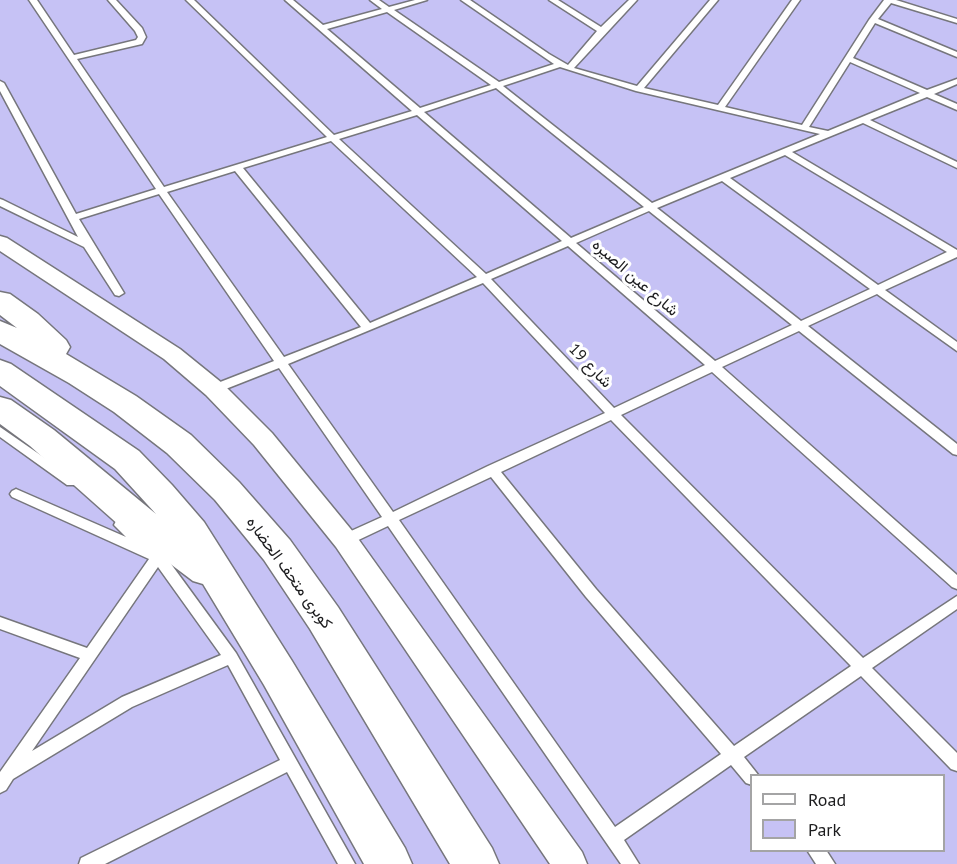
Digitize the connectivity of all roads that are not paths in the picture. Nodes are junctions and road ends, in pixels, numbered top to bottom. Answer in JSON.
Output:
{"nodes":[{"id":1,"x":33,"y":0,"type":"edge"},
{"id":2,"x":112,"y":0,"type":"edge"},
{"id":3,"x":190,"y":0,"type":"edge"},
{"id":4,"x":289,"y":0,"type":"edge"},
{"id":5,"x":374,"y":0,"type":"edge"},
{"id":6,"x":423,"y":0,"type":"edge"},
{"id":7,"x":465,"y":0,"type":"edge"},
{"id":8,"x":553,"y":0,"type":"edge"},
{"id":9,"x":633,"y":0,"type":"edge"},
{"id":10,"x":714,"y":0,"type":"edge"},
{"id":11,"x":796,"y":0,"type":"edge"},
{"id":12,"x":889,"y":0,"type":"edge"},
{"id":13,"x":388,"y":10,"type":"junction"},
{"id":14,"x":873,"y":20,"type":"junction"},
{"id":15,"x":957,"y":21,"type":"edge"},
{"id":16,"x":322,"y":28,"type":"junction"},
{"id":17,"x":602,"y":31,"type":"junction"},
{"id":18,"x":957,"y":55,"type":"edge"},
{"id":19,"x":73,"y":58,"type":"junction"},
{"id":20,"x":849,"y":59,"type":"junction"},
{"id":21,"x":559,"y":65,"type":"junction"},
{"id":22,"x":569,"y":69,"type":"junction"},
{"id":23,"x":957,"y":81,"type":"edge"},
{"id":24,"x":0,"y":83,"type":"edge"},
{"id":25,"x":497,"y":85,"type":"junction"},
{"id":26,"x":639,"y":88,"type":"junction"},
{"id":27,"x":928,"y":94,"type":"junction"},
{"id":28,"x":957,"y":107,"type":"edge"},
{"id":29,"x":720,"y":108,"type":"junction"},
{"id":30,"x":420,"y":111,"type":"junction"},
{"id":31,"x":864,"y":120,"type":"junction"},
{"id":32,"x":804,"y":128,"type":"junction"},
{"id":33,"x":830,"y":134,"type":"junction"},
{"id":34,"x":332,"y":137,"type":"junction"},
{"id":35,"x":786,"y":152,"type":"junction"},
{"id":36,"x":957,"y":165,"type":"edge"},
{"id":37,"x":237,"y":167,"type":"junction"},
{"id":38,"x":723,"y":177,"type":"junction"},
{"id":39,"x":161,"y":190,"type":"junction"},
{"id":40,"x":0,"y":202,"type":"edge"},
{"id":41,"x":651,"y":207,"type":"junction"},
{"id":42,"x":73,"y":218,"type":"junction"},
{"id":43,"x":569,"y":241,"type":"junction"},
{"id":44,"x":0,"y":242,"type":"edge"},
{"id":45,"x":88,"y":245,"type":"junction"},
{"id":46,"x":956,"y":253,"type":"edge"},
{"id":47,"x":484,"y":278,"type":"junction"},
{"id":48,"x":876,"y":289,"type":"junction"},
{"id":49,"x":119,"y":293,"type":"dead end"},
{"id":50,"x":0,"y":301,"type":"edge"},
{"id":51,"x":798,"y":326,"type":"junction"},
{"id":52,"x":368,"y":328,"type":"junction"},
{"id":53,"x":0,"y":331,"type":"edge"},
{"id":54,"x":957,"y":347,"type":"edge"},
{"id":55,"x":282,"y":363,"type":"junction"},
{"id":56,"x":712,"y":365,"type":"junction"},
{"id":57,"x":0,"y":371,"type":"edge"},
{"id":58,"x":80,"y":375,"type":"junction"},
{"id":59,"x":214,"y":389,"type":"junction"},
{"id":60,"x":0,"y":408,"type":"edge"},
{"id":61,"x":611,"y":412,"type":"junction"},
{"id":62,"x":0,"y":430,"type":"edge"},
{"id":63,"x":957,"y":450,"type":"edge"},
{"id":64,"x":492,"y":469,"type":"junction"},
{"id":65,"x":16,"y":494,"type":"dead end"},
{"id":66,"x":88,"y":497,"type":"dead end"},
{"id":67,"x":106,"y":512,"type":"dead end"},
{"id":68,"x":388,"y":518,"type":"junction"},
{"id":69,"x":345,"y":540,"type":"junction"},
{"id":70,"x":158,"y":557,"type":"junction"},
{"id":71,"x":223,"y":583,"type":"junction"},
{"id":72,"x":957,"y":583,"type":"edge"},
{"id":73,"x":957,"y":602,"type":"edge"},
{"id":74,"x":0,"y":623,"type":"edge"},
{"id":75,"x":90,"y":655,"type":"junction"},
{"id":76,"x":231,"y":657,"type":"junction"},
{"id":77,"x":861,"y":667,"type":"junction"},
{"id":78,"x":732,"y":756,"type":"junction"},
{"id":79,"x":290,"y":763,"type":"junction"},
{"id":80,"x":957,"y":764,"type":"edge"},
{"id":81,"x":750,"y":776,"type":"edge"},
{"id":82,"x":2,"y":779,"type":"edge"},
{"id":83,"x":612,"y":838,"type":"junction"},
{"id":84,"x":818,"y":852,"type":"edge"},
{"id":85,"x":87,"y":864,"type":"edge"},
{"id":86,"x":347,"y":864,"type":"edge"},
{"id":87,"x":389,"y":864,"type":"edge"},
{"id":88,"x":476,"y":864,"type":"edge"},
{"id":89,"x":570,"y":864,"type":"edge"},
{"id":90,"x":631,"y":864,"type":"edge"},
{"id":91,"x":827,"y":864,"type":"edge"}],
"edges":[{"from":1,"to":19,"type":"lane"},
{"from":2,"to":19,"type":"lane"},
{"from":3,"to":34,"type":"lane","name":"شارع 19"},
{"from":4,"to":16,"type":"lane","name":"شارع عين الصيره"},
{"from":5,"to":13,"type":"lane"},
{"from":6,"to":13,"type":"lane"},
{"from":7,"to":21,"type":"lane"},
{"from":8,"to":17,"type":"lane"},
{"from":9,"to":17,"type":"lane"},
{"from":10,"to":26,"type":"lane"},
{"from":11,"to":29,"type":"lane"},
{"from":12,"to":14,"type":"lane"},
{"from":12,"to":15,"type":"lane"},
{"from":13,"to":16,"type":"lane"},
{"from":13,"to":25,"type":"lane"},
{"from":14,"to":18,"type":"lane"},
{"from":14,"to":20,"type":"lane"},
{"from":16,"to":30,"type":"lane","name":"شارع عين الصيره"},
{"from":17,"to":22,"type":"lane"},
{"from":19,"to":39,"type":"lane"},
{"from":20,"to":27,"type":"lane"},
{"from":20,"to":32,"type":"lane"},
{"from":21,"to":22,"type":"lane"},
{"from":21,"to":25,"type":"lane"},
{"from":22,"to":26,"type":"lane"},
{"from":23,"to":27,"type":"lane"},
{"from":24,"to":42,"type":"lane"},
{"from":25,"to":30,"type":"lane"},
{"from":25,"to":41,"type":"lane"},
{"from":26,"to":29,"type":"lane"},
{"from":27,"to":28,"type":"lane"},
{"from":27,"to":31,"type":"lane"},
{"from":29,"to":32,"type":"lane"},
{"from":30,"to":34,"type":"lane"},
{"from":30,"to":43,"type":"lane","name":"شارع عين الصيره"},
{"from":31,"to":33,"type":"lane"},
{"from":31,"to":36,"type":"lane"},
{"from":32,"to":33,"type":"lane"},
{"from":33,"to":35,"type":"lane"},
{"from":34,"to":37,"type":"lane"},
{"from":34,"to":47,"type":"lane","name":"شارع 19"},
{"from":35,"to":38,"type":"lane"},
{"from":35,"to":46,"type":"lane"},
{"from":37,"to":39,"type":"lane"},
{"from":37,"to":52,"type":"lane"},
{"from":38,"to":41,"type":"lane"},
{"from":38,"to":48,"type":"lane"},
{"from":39,"to":42,"type":"lane"},
{"from":39,"to":55,"type":"lane"},
{"from":40,"to":45,"type":"lane"},
{"from":41,"to":43,"type":"lane"},
{"from":41,"to":51,"type":"lane"},
{"from":42,"to":45,"type":"lane"},
{"from":43,"to":47,"type":"lane"},
{"from":43,"to":56,"type":"lane","name":"شارع عين الصيره"},
{"from":44,"to":59,"type":"street"},
{"from":45,"to":49,"type":"lane"},
{"from":46,"to":48,"type":"lane"},
{"from":47,"to":52,"type":"lane"},
{"from":47,"to":61,"type":"lane","name":"شارع 19"},
{"from":48,"to":51,"type":"lane"},
{"from":48,"to":54,"type":"lane"},
{"from":50,"to":58,"type":"highway"},
{"from":51,"to":56,"type":"lane"},
{"from":51,"to":63,"type":"lane"},
{"from":52,"to":55,"type":"lane"},
{"from":53,"to":58,"type":"highway","name":"كوبرى متحف الحضاره"},
{"from":55,"to":59,"type":"lane"},
{"from":55,"to":68,"type":"lane"},
{"from":56,"to":61,"type":"lane"},
{"from":56,"to":72,"type":"lane","name":"شارع عين الصيره"},
{"from":57,"to":71,"type":"highway"},
{"from":58,"to":88,"type":"highway","name":"كوبرى متحف الحضاره"},
{"from":59,"to":69,"type":"street"},
{"from":60,"to":71,"type":"highway"},
{"from":61,"to":64,"type":"lane"},
{"from":61,"to":77,"type":"lane","name":"شارع 19"},
{"from":62,"to":66,"type":"lane"},
{"from":64,"to":68,"type":"lane"},
{"from":64,"to":78,"type":"lane"},
{"from":65,"to":70,"type":"lane"},
{"from":67,"to":70,"type":"lane"},
{"from":68,"to":69,"type":"lane"},
{"from":68,"to":83,"type":"lane"},
{"from":69,"to":89,"type":"street"},
{"from":70,"to":75,"type":"lane"},
{"from":70,"to":76,"type":"lane"},
{"from":71,"to":87,"type":"highway"},
{"from":73,"to":77,"type":"lane"},
{"from":74,"to":75,"type":"lane"},
{"from":75,"to":82,"type":"lane"},
{"from":76,"to":79,"type":"lane"},
{"from":76,"to":82,"type":"lane"},
{"from":77,"to":78,"type":"lane"},
{"from":77,"to":80,"type":"lane","name":"شارع 19"},
{"from":78,"to":81,"type":"lane"},
{"from":78,"to":83,"type":"lane"},
{"from":79,"to":85,"type":"lane"},
{"from":79,"to":86,"type":"lane"},
{"from":83,"to":90,"type":"lane"},
{"from":84,"to":91,"type":"lane"}]}
